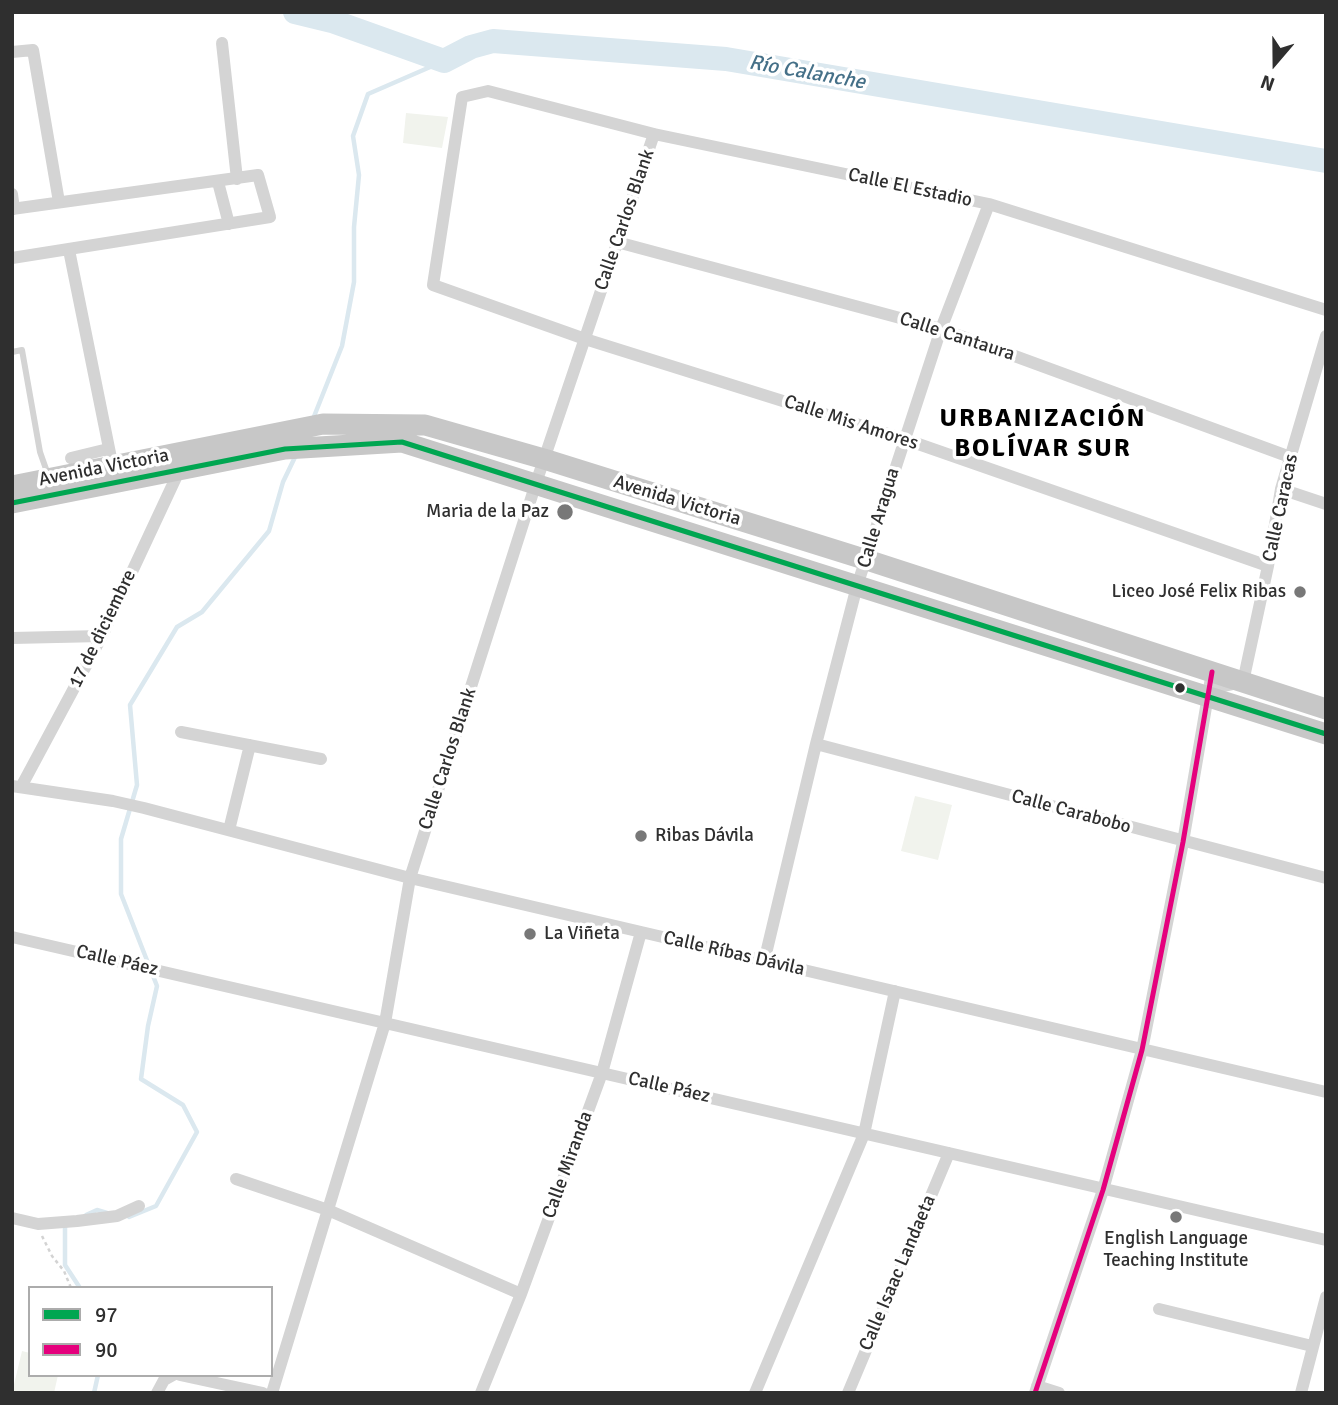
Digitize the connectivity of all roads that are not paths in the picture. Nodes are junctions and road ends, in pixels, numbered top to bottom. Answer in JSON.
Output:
{"nodes":[{"id":1,"x":222,"y":43,"type":"dead end"},
{"id":2,"x":12,"y":52,"type":"edge"},
{"id":3,"x":654,"y":134,"type":"junction"},
{"id":4,"x":237,"y":179,"type":"junction"},
{"id":5,"x":218,"y":182,"type":"junction"},
{"id":6,"x":12,"y":194,"type":"edge"},
{"id":7,"x":60,"y":202,"type":"junction"},
{"id":8,"x":989,"y":204,"type":"junction"},
{"id":9,"x":13,"y":209,"type":"edge"},
{"id":10,"x":229,"y":224,"type":"junction"},
{"id":11,"x":617,"y":242,"type":"junction"},
{"id":12,"x":69,"y":250,"type":"junction"},
{"id":13,"x":12,"y":258,"type":"edge"},
{"id":14,"x":433,"y":285,"type":"joint"},
{"id":15,"x":1326,"y":310,"type":"edge"},
{"id":16,"x":941,"y":329,"type":"junction"},
{"id":17,"x":1326,"y":336,"type":"edge"},
{"id":18,"x":585,"y":339,"type":"junction"},
{"id":19,"x":12,"y":352,"type":"edge"},
{"id":20,"x":287,"y":439,"type":"junction"},
{"id":21,"x":904,"y":439,"type":"junction"},
{"id":22,"x":1290,"y":457,"type":"junction"},
{"id":23,"x":71,"y":458,"type":"dead end"},
{"id":24,"x":110,"y":458,"type":"junction"},
{"id":25,"x":544,"y":459,"type":"junction"},
{"id":26,"x":180,"y":469,"type":"junction"},
{"id":27,"x":56,"y":478,"type":"junction"},
{"id":28,"x":536,"y":483,"type":"junction"},
{"id":29,"x":12,"y":486,"type":"edge"},
{"id":30,"x":1281,"y":489,"type":"junction"},
{"id":31,"x":12,"y":503,"type":"edge"},
{"id":32,"x":1326,"y":504,"type":"edge"},
{"id":33,"x":867,"y":560,"type":"junction"},
{"id":34,"x":1268,"y":566,"type":"junction"},
{"id":35,"x":857,"y":586,"type":"junction"},
{"id":36,"x":102,"y":636,"type":"junction"},
{"id":37,"x":12,"y":638,"type":"edge"},
{"id":38,"x":1242,"y":682,"type":"junction"},
{"id":39,"x":1210,"y":685,"type":"junction"},
{"id":40,"x":1326,"y":709,"type":"edge"},
{"id":41,"x":181,"y":732,"type":"dead end"},
{"id":42,"x":1326,"y":734,"type":"edge"},
{"id":43,"x":816,"y":744,"type":"junction"},
{"id":44,"x":250,"y":745,"type":"junction"},
{"id":45,"x":321,"y":759,"type":"dead end"},
{"id":46,"x":17,"y":787,"type":"edge"},
{"id":47,"x":229,"y":830,"type":"junction"},
{"id":48,"x":1183,"y":842,"type":"junction"},
{"id":49,"x":410,"y":878,"type":"junction"},
{"id":50,"x":1326,"y":878,"type":"edge"},
{"id":51,"x":642,"y":932,"type":"junction"},
{"id":52,"x":12,"y":937,"type":"edge"},
{"id":53,"x":764,"y":962,"type":"junction"},
{"id":54,"x":895,"y":991,"type":"junction"},
{"id":55,"x":385,"y":1023,"type":"junction"},
{"id":56,"x":1142,"y":1050,"type":"junction"},
{"id":57,"x":602,"y":1073,"type":"junction"},
{"id":58,"x":1326,"y":1092,"type":"edge"},
{"id":59,"x":863,"y":1134,"type":"junction"},
{"id":60,"x":949,"y":1153,"type":"junction"},
{"id":61,"x":236,"y":1179,"type":"dead end"},
{"id":62,"x":1103,"y":1190,"type":"junction"},
{"id":63,"x":139,"y":1206,"type":"dead end"},
{"id":64,"x":328,"y":1210,"type":"junction"},
{"id":65,"x":12,"y":1218,"type":"edge"},
{"id":66,"x":1326,"y":1240,"type":"edge"},
{"id":67,"x":521,"y":1294,"type":"junction"},
{"id":68,"x":1326,"y":1297,"type":"edge"},
{"id":69,"x":1159,"y":1308,"type":"dead end"},
{"id":70,"x":1312,"y":1346,"type":"junction"},
{"id":71,"x":166,"y":1377,"type":"edge"},
{"id":72,"x":189,"y":1377,"type":"edge"},
{"id":73,"x":1036,"y":1390,"type":"edge"},
{"id":74,"x":157,"y":1393,"type":"edge"},
{"id":75,"x":263,"y":1393,"type":"edge"},
{"id":76,"x":272,"y":1393,"type":"edge"},
{"id":77,"x":481,"y":1393,"type":"edge"},
{"id":78,"x":755,"y":1393,"type":"edge"},
{"id":79,"x":848,"y":1393,"type":"edge"},
{"id":80,"x":1059,"y":1393,"type":"edge"},
{"id":81,"x":1301,"y":1393,"type":"edge"}],
"edges":[{"from":1,"to":4,"type":"street"},
{"from":2,"to":7,"type":"street"},
{"from":3,"to":8,"type":"street","name":"Calle El Estadio"},
{"from":3,"to":11,"type":"street","name":"Calle Carlos Blank"},
{"from":3,"to":14,"type":"street","name":"Calle El Estadio"},
{"from":4,"to":5,"type":"street"},
{"from":4,"to":10,"type":"street"},
{"from":5,"to":7,"type":"street"},
{"from":5,"to":10,"type":"street"},
{"from":6,"to":9,"type":"street"},
{"from":7,"to":9,"type":"street"},
{"from":8,"to":15,"type":"street","name":"Calle El Estadio"},
{"from":8,"to":16,"type":"street","name":"Calle Aragua"},
{"from":10,"to":12,"type":"street"},
{"from":11,"to":16,"type":"street","name":"Calle Cantaura"},
{"from":11,"to":18,"type":"street","name":"Calle Carlos Blank"},
{"from":12,"to":13,"type":"street"},
{"from":12,"to":24,"type":"street"},
{"from":14,"to":18,"type":"street","name":"Calle Mis Amores"},
{"from":16,"to":21,"type":"street","name":"Calle Aragua"},
{"from":16,"to":22,"type":"street","name":"Calle Cantaura"},
{"from":17,"to":22,"type":"street","name":"Calle Caracas"},
{"from":18,"to":21,"type":"street","name":"Calle Mis Amores"},
{"from":18,"to":25,"type":"street","name":"Calle Carlos Blank"},
{"from":19,"to":27,"type":"lane"},
{"from":20,"to":24,"type":"main road","name":"Avenida Victoria"},
{"from":20,"to":25,"type":"main road","name":"Avenida Victoria"},
{"from":20,"to":26,"type":"main road","name":"Avenida Victoria"},
{"from":20,"to":28,"type":"main road","name":"Avenida Victoria"},
{"from":21,"to":33,"type":"street","name":"Calle Aragua"},
{"from":21,"to":34,"type":"street","name":"Calle Mis Amores"},
{"from":22,"to":30,"type":"street","name":"Calle Caracas"},
{"from":23,"to":24,"type":"street"},
{"from":24,"to":27,"type":"main road","name":"Avenida Victoria"},
{"from":25,"to":28,"type":"street","name":"Calle Carlos Blank"},
{"from":25,"to":33,"type":"main road","name":"Avenida Victoria"},
{"from":26,"to":31,"type":"main road","name":"Avenida Victoria"},
{"from":26,"to":36,"type":"street","name":"17 de diciembre"},
{"from":27,"to":29,"type":"main road","name":"Avenida Victoria"},
{"from":28,"to":35,"type":"main road","name":"Avenida Victoria"},
{"from":28,"to":49,"type":"street","name":"Calle Carlos Blank"},
{"from":30,"to":32,"type":"street"},
{"from":30,"to":34,"type":"street","name":"Calle Caracas"},
{"from":33,"to":35,"type":"street","name":"Calle Aragua"},
{"from":33,"to":39,"type":"main road","name":"Avenida Victoria"},
{"from":34,"to":38,"type":"street","name":"Calle Caracas"},
{"from":35,"to":39,"type":"main road","name":"Avenida Victoria"},
{"from":35,"to":43,"type":"street","name":"Calle Aragua"},
{"from":36,"to":37,"type":"street"},
{"from":36,"to":46,"type":"street","name":"17 de diciembre"},
{"from":38,"to":39,"type":"main road","name":"Avenida Victoria"},
{"from":38,"to":40,"type":"main road","name":"Avenida Victoria"},
{"from":39,"to":42,"type":"main road","name":"Avenida Victoria"},
{"from":39,"to":48,"type":"street"},
{"from":41,"to":44,"type":"street"},
{"from":43,"to":48,"type":"street","name":"Calle Carabobo"},
{"from":43,"to":53,"type":"street","name":"Calle Aragua"},
{"from":44,"to":45,"type":"street"},
{"from":44,"to":47,"type":"street"},
{"from":46,"to":47,"type":"street","name":"Calle Ríbas Dávila"},
{"from":47,"to":49,"type":"street","name":"Calle Ríbas Dávila"},
{"from":48,"to":50,"type":"street","name":"Calle Carabobo"},
{"from":48,"to":56,"type":"street"},
{"from":49,"to":51,"type":"street","name":"Calle Ríbas Dávila"},
{"from":49,"to":55,"type":"street","name":"Calle Carlos Blank"},
{"from":51,"to":53,"type":"street","name":"Calle Ríbas Dávila"},
{"from":51,"to":57,"type":"street","name":"Calle Miranda"},
{"from":52,"to":55,"type":"street","name":"Calle Páez"},
{"from":53,"to":54,"type":"street","name":"Calle Ríbas Dávila"},
{"from":54,"to":56,"type":"street","name":"Calle Ríbas Dávila"},
{"from":54,"to":59,"type":"street"},
{"from":55,"to":57,"type":"street","name":"Calle Páez"},
{"from":55,"to":64,"type":"street","name":"Calle Carlos Blank"},
{"from":56,"to":58,"type":"street","name":"Calle Ríbas Dávila"},
{"from":56,"to":62,"type":"street"},
{"from":57,"to":59,"type":"street","name":"Calle Páez"},
{"from":57,"to":67,"type":"street","name":"Calle Miranda"},
{"from":59,"to":60,"type":"street","name":"Calle Páez"},
{"from":59,"to":78,"type":"street"},
{"from":60,"to":62,"type":"street","name":"Calle Páez"},
{"from":60,"to":79,"type":"street","name":"Calle Isaac Landaeta"},
{"from":61,"to":64,"type":"street"},
{"from":62,"to":66,"type":"street","name":"Calle Páez"},
{"from":62,"to":73,"type":"street"},
{"from":63,"to":65,"type":"street"},
{"from":64,"to":67,"type":"street"},
{"from":64,"to":76,"type":"street","name":"Calle Carlos Blank"},
{"from":67,"to":77,"type":"street","name":"Calle Miranda"},
{"from":68,"to":70,"type":"street"},
{"from":69,"to":70,"type":"street"},
{"from":70,"to":81,"type":"street"},
{"from":71,"to":74,"type":"street"},
{"from":72,"to":75,"type":"street"},
{"from":73,"to":80,"type":"street"}]}
